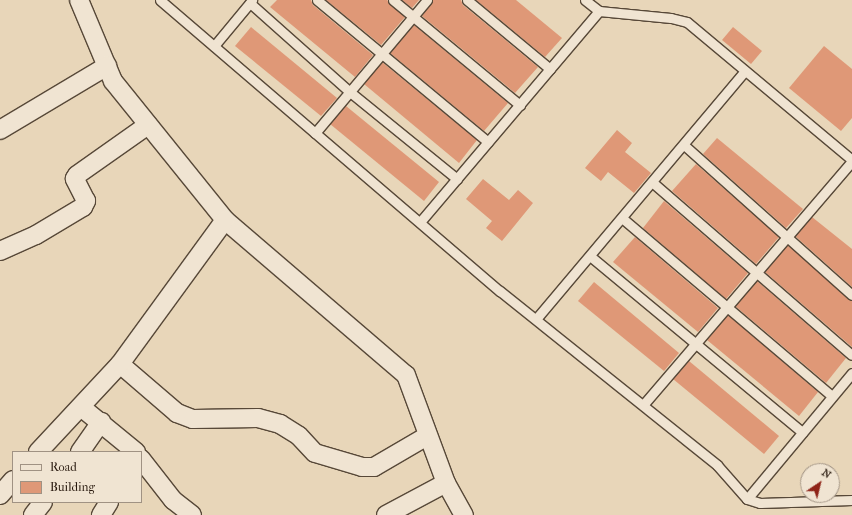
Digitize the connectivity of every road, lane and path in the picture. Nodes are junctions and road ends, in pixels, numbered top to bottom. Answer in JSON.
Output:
{"nodes":[{"id":1,"x":79,"y":0,"type":"edge"},
{"id":2,"x":160,"y":0,"type":"edge"},
{"id":3,"x":317,"y":0,"type":"edge"},
{"id":4,"x":393,"y":0,"type":"edge"},
{"id":5,"x":427,"y":0,"type":"edge"},
{"id":6,"x":467,"y":0,"type":"edge"},
{"id":7,"x":585,"y":0,"type":"edge"},
{"id":8,"x":251,"y":1,"type":"edge"},
{"id":9,"x":599,"y":11,"type":"junction"},
{"id":10,"x":413,"y":17,"type":"junction"},
{"id":11,"x":214,"y":46,"type":"junction"},
{"id":12,"x":381,"y":54,"type":"junction"},
{"id":13,"x":107,"y":66,"type":"junction"},
{"id":14,"x":550,"y":69,"type":"junction"},
{"id":15,"x":745,"y":71,"type":"junction"},
{"id":16,"x":350,"y":92,"type":"junction"},
{"id":17,"x":520,"y":105,"type":"junction"},
{"id":18,"x":148,"y":125,"type":"junction"},
{"id":19,"x":0,"y":130,"type":"edge"},
{"id":20,"x":315,"y":133,"type":"junction"},
{"id":21,"x":488,"y":142,"type":"junction"},
{"id":22,"x":684,"y":144,"type":"junction"},
{"id":23,"x":852,"y":161,"type":"edge"},
{"id":24,"x":457,"y":179,"type":"junction"},
{"id":25,"x":652,"y":182,"type":"junction"},
{"id":26,"x":622,"y":218,"type":"junction"},
{"id":27,"x":225,"y":220,"type":"junction"},
{"id":28,"x":420,"y":222,"type":"junction"},
{"id":29,"x":787,"y":237,"type":"junction"},
{"id":30,"x":0,"y":251,"type":"edge"},
{"id":31,"x":590,"y":256,"type":"junction"},
{"id":32,"x":756,"y":273,"type":"junction"},
{"id":33,"x":852,"y":295,"type":"edge"},
{"id":34,"x":726,"y":308,"type":"junction"},
{"id":35,"x":536,"y":320,"type":"junction"},
{"id":36,"x":695,"y":344,"type":"junction"},
{"id":37,"x":852,"y":355,"type":"edge"},
{"id":38,"x":120,"y":364,"type":"junction"},
{"id":39,"x":852,"y":372,"type":"edge"},
{"id":40,"x":832,"y":396,"type":"junction"},
{"id":41,"x":643,"y":405,"type":"junction"},
{"id":42,"x":81,"y":407,"type":"junction"},
{"id":43,"x":101,"y":422,"type":"junction"},
{"id":44,"x":802,"y":432,"type":"junction"},
{"id":45,"x":427,"y":436,"type":"junction"},
{"id":46,"x":39,"y":451,"type":"edge"},
{"id":47,"x":81,"y":451,"type":"edge"},
{"id":48,"x":135,"y":451,"type":"edge"},
{"id":49,"x":142,"y":460,"type":"edge"},
{"id":50,"x":12,"y":481,"type":"edge"},
{"id":51,"x":446,"y":483,"type":"junction"},
{"id":52,"x":0,"y":495,"type":"edge"},
{"id":53,"x":747,"y":499,"type":"junction"},
{"id":54,"x":852,"y":500,"type":"edge"},
{"id":55,"x":42,"y":503,"type":"edge"},
{"id":56,"x":108,"y":503,"type":"edge"},
{"id":57,"x":33,"y":515,"type":"edge"},
{"id":58,"x":101,"y":515,"type":"edge"},
{"id":59,"x":192,"y":515,"type":"edge"},
{"id":60,"x":386,"y":515,"type":"edge"},
{"id":61,"x":464,"y":515,"type":"edge"}],
"edges":[{"from":1,"to":13,"type":"street"},
{"from":2,"to":11,"type":"lane"},
{"from":3,"to":12,"type":"lane"},
{"from":4,"to":10,"type":"lane"},
{"from":5,"to":10,"type":"lane"},
{"from":6,"to":14,"type":"lane"},
{"from":7,"to":9,"type":"lane"},
{"from":8,"to":11,"type":"lane"},
{"from":8,"to":16,"type":"lane"},
{"from":9,"to":14,"type":"lane"},
{"from":9,"to":15,"type":"lane"},
{"from":10,"to":12,"type":"lane"},
{"from":10,"to":17,"type":"lane"},
{"from":11,"to":20,"type":"lane"},
{"from":12,"to":16,"type":"lane"},
{"from":12,"to":21,"type":"lane"},
{"from":13,"to":18,"type":"street"},
{"from":13,"to":19,"type":"street"},
{"from":14,"to":17,"type":"lane"},
{"from":15,"to":22,"type":"lane"},
{"from":15,"to":23,"type":"lane"},
{"from":16,"to":20,"type":"lane"},
{"from":16,"to":24,"type":"lane"},
{"from":17,"to":21,"type":"lane"},
{"from":18,"to":27,"type":"street"},
{"from":18,"to":30,"type":"street"},
{"from":20,"to":28,"type":"lane"},
{"from":21,"to":24,"type":"lane"},
{"from":22,"to":25,"type":"lane"},
{"from":22,"to":29,"type":"lane"},
{"from":23,"to":29,"type":"lane"},
{"from":24,"to":28,"type":"lane"},
{"from":25,"to":26,"type":"lane"},
{"from":25,"to":32,"type":"lane"},
{"from":26,"to":31,"type":"lane"},
{"from":26,"to":34,"type":"lane"},
{"from":27,"to":38,"type":"street"},
{"from":27,"to":45,"type":"street"},
{"from":28,"to":35,"type":"lane"},
{"from":29,"to":32,"type":"lane"},
{"from":29,"to":33,"type":"lane"},
{"from":31,"to":35,"type":"lane"},
{"from":31,"to":36,"type":"lane"},
{"from":32,"to":34,"type":"lane"},
{"from":32,"to":37,"type":"lane"},
{"from":34,"to":36,"type":"lane"},
{"from":34,"to":40,"type":"lane"},
{"from":35,"to":41,"type":"lane"},
{"from":36,"to":41,"type":"lane"},
{"from":36,"to":44,"type":"lane"},
{"from":38,"to":42,"type":"street"},
{"from":38,"to":45,"type":"street"},
{"from":39,"to":40,"type":"lane"},
{"from":40,"to":44,"type":"lane"},
{"from":41,"to":53,"type":"lane"},
{"from":42,"to":43,"type":"street"},
{"from":42,"to":46,"type":"street"},
{"from":43,"to":47,"type":"street"},
{"from":43,"to":48,"type":"street"},
{"from":44,"to":53,"type":"lane"},
{"from":45,"to":51,"type":"street"},
{"from":49,"to":59,"type":"street"},
{"from":50,"to":52,"type":"street"},
{"from":51,"to":60,"type":"street"},
{"from":51,"to":61,"type":"street"},
{"from":53,"to":54,"type":"lane"},
{"from":55,"to":57,"type":"street"},
{"from":56,"to":58,"type":"street"}]}
